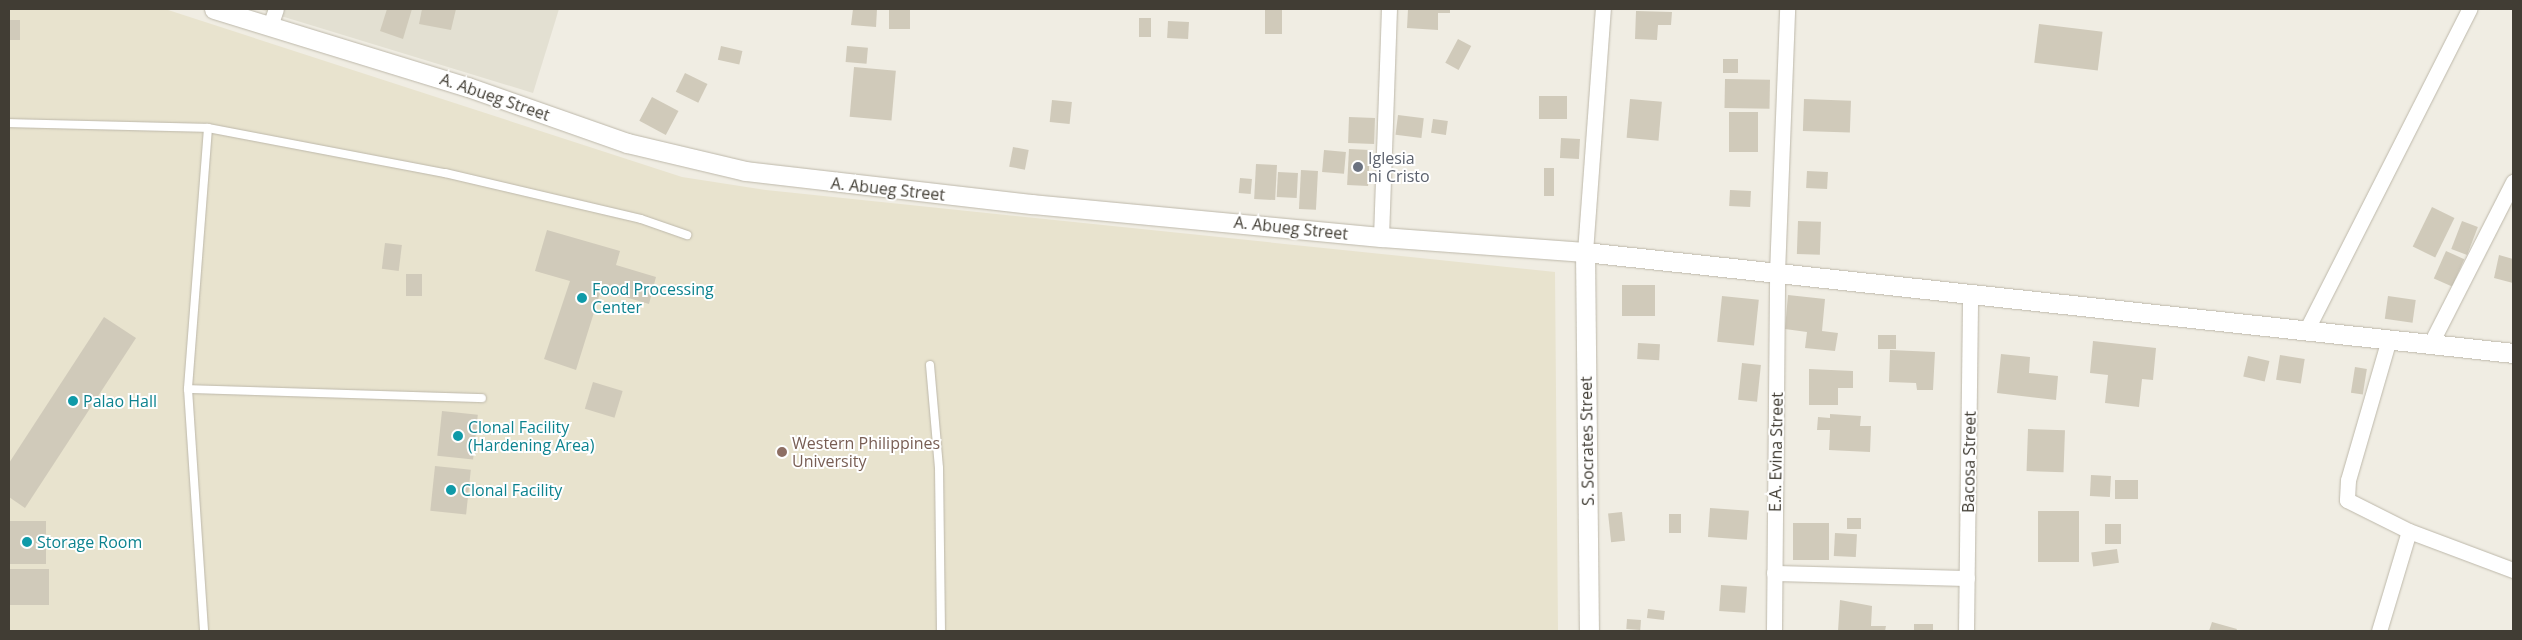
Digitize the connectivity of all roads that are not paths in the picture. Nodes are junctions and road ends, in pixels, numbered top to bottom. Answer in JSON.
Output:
{"nodes":[{"id":1,"x":214,"y":9,"type":"edge"},
{"id":2,"x":1389,"y":9,"type":"edge"},
{"id":3,"x":1603,"y":9,"type":"edge"},
{"id":4,"x":1787,"y":9,"type":"edge"},
{"id":5,"x":2469,"y":9,"type":"edge"},
{"id":6,"x":273,"y":17,"type":"edge"},
{"id":7,"x":9,"y":123,"type":"edge"},
{"id":8,"x":208,"y":128,"type":"junction"},
{"id":9,"x":2513,"y":182,"type":"edge"},
{"id":10,"x":687,"y":235,"type":"dead end"},
{"id":11,"x":1381,"y":237,"type":"junction"},
{"id":12,"x":1585,"y":252,"type":"junction"},
{"id":13,"x":1777,"y":273,"type":"junction"},
{"id":14,"x":1970,"y":293,"type":"junction"},
{"id":15,"x":2307,"y":329,"type":"junction"},
{"id":16,"x":2389,"y":339,"type":"junction"},
{"id":17,"x":2431,"y":342,"type":"junction"},
{"id":18,"x":2513,"y":353,"type":"edge"},
{"id":19,"x":930,"y":365,"type":"dead end"},
{"id":20,"x":188,"y":388,"type":"junction"},
{"id":21,"x":482,"y":398,"type":"dead end"},
{"id":22,"x":2409,"y":530,"type":"junction"},
{"id":23,"x":2513,"y":570,"type":"edge"},
{"id":24,"x":1774,"y":573,"type":"junction"},
{"id":25,"x":1967,"y":578,"type":"junction"},
{"id":26,"x":204,"y":631,"type":"edge"},
{"id":27,"x":940,"y":631,"type":"edge"},
{"id":28,"x":1589,"y":631,"type":"edge"},
{"id":29,"x":1774,"y":631,"type":"edge"},
{"id":30,"x":1966,"y":631,"type":"edge"},
{"id":31,"x":2379,"y":631,"type":"edge"}],
"edges":[{"from":1,"to":6,"type":"street","name":"A. Abueg Street"},
{"from":2,"to":11,"type":"street"},
{"from":3,"to":12,"type":"street"},
{"from":4,"to":13,"type":"street","name":"E.A. Evina Street"},
{"from":5,"to":15,"type":"street"},
{"from":6,"to":11,"type":"street","name":"A. Abueg Street"},
{"from":7,"to":8,"type":"lane"},
{"from":8,"to":10,"type":"lane"},
{"from":8,"to":20,"type":"lane"},
{"from":9,"to":17,"type":"street"},
{"from":11,"to":12,"type":"street","name":"A. Abueg Street"},
{"from":12,"to":13,"type":"street","name":"A. Abueg Street"},
{"from":12,"to":28,"type":"street","name":"S. Socrates Street"},
{"from":13,"to":14,"type":"street","name":"A. Abueg Street"},
{"from":13,"to":24,"type":"street","name":"E.A. Evina Street"},
{"from":14,"to":15,"type":"street","name":"A. Abueg Street"},
{"from":14,"to":25,"type":"street","name":"Bacosa Street"},
{"from":15,"to":16,"type":"street","name":"A. Abueg Street"},
{"from":16,"to":17,"type":"street","name":"A. Abueg Street"},
{"from":16,"to":22,"type":"street"},
{"from":17,"to":18,"type":"street","name":"A. Abueg Street"},
{"from":19,"to":27,"type":"lane"},
{"from":20,"to":21,"type":"lane"},
{"from":20,"to":26,"type":"lane"},
{"from":22,"to":23,"type":"street"},
{"from":22,"to":31,"type":"street"},
{"from":24,"to":25,"type":"street"},
{"from":24,"to":29,"type":"street","name":"E.A. Evina Street"},
{"from":25,"to":30,"type":"street","name":"Bacosa Street"}]}
